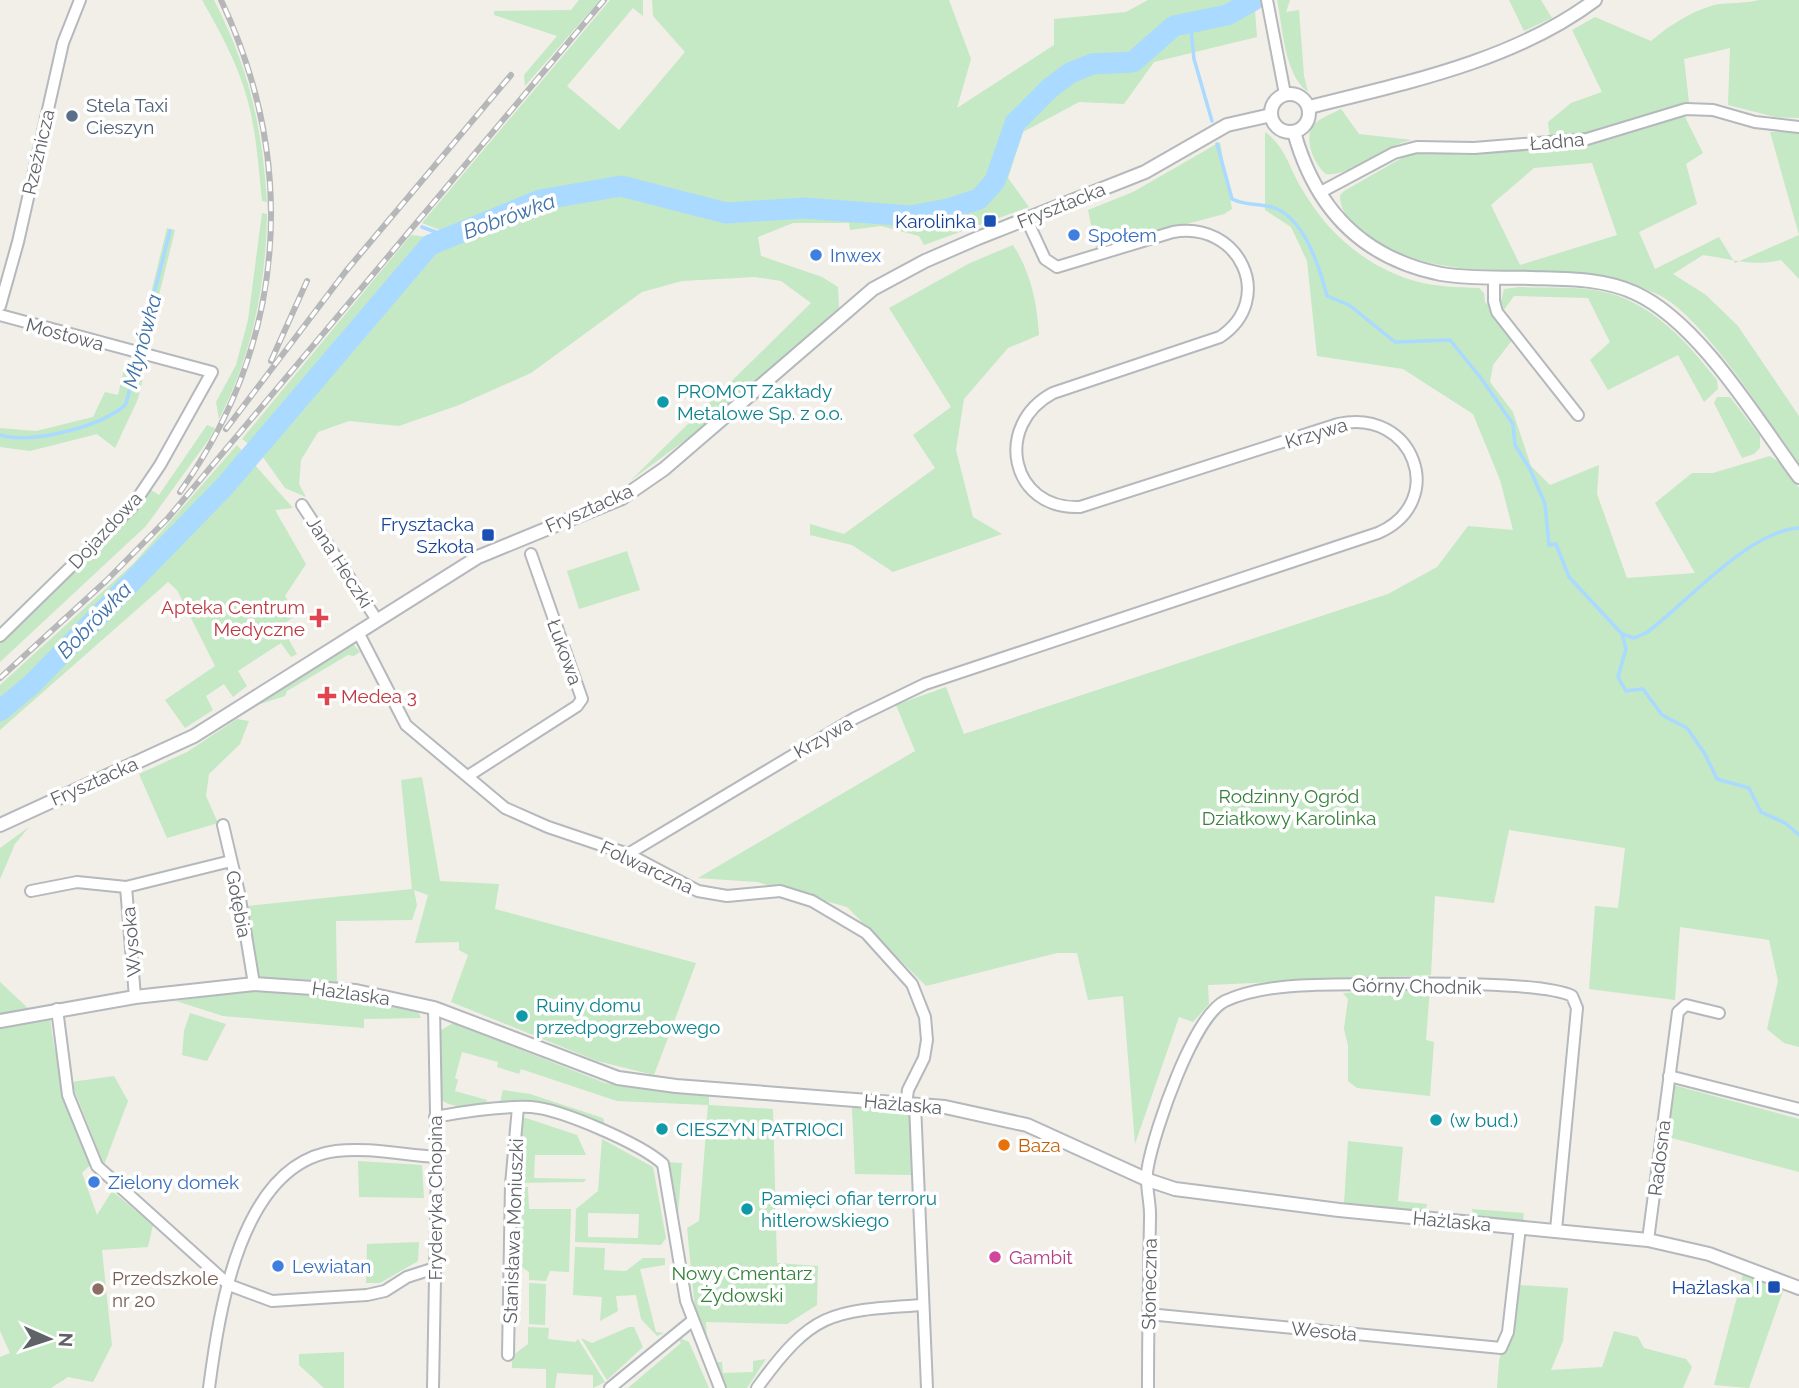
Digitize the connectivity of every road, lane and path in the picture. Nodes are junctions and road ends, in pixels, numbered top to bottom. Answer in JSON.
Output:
{"nodes":[{"id":1,"x":80,"y":0,"type":"edge"},
{"id":2,"x":1266,"y":0,"type":"edge"},
{"id":3,"x":1595,"y":0,"type":"edge"},
{"id":4,"x":1285,"y":94,"type":"junction"},
{"id":5,"x":1309,"y":107,"type":"junction"},
{"id":6,"x":1271,"y":115,"type":"junction"},
{"id":7,"x":1799,"y":127,"type":"edge"},
{"id":8,"x":1294,"y":132,"type":"junction"},
{"id":9,"x":1319,"y":193,"type":"junction"},
{"id":10,"x":1026,"y":218,"type":"junction"},
{"id":11,"x":1494,"y":277,"type":"junction"},
{"id":12,"x":0,"y":306,"type":"edge"},
{"id":13,"x":0,"y":315,"type":"edge"},
{"id":14,"x":212,"y":372,"type":"joint"},
{"id":15,"x":1578,"y":415,"type":"dead end"},
{"id":16,"x":1799,"y":477,"type":"edge"},
{"id":17,"x":302,"y":505,"type":"dead end"},
{"id":18,"x":531,"y":554,"type":"dead end"},
{"id":19,"x":377,"y":620,"type":"junction"},
{"id":20,"x":358,"y":632,"type":"junction"},
{"id":21,"x":0,"y":636,"type":"edge"},
{"id":22,"x":468,"y":776,"type":"junction"},
{"id":23,"x":223,"y":824,"type":"dead end"},
{"id":24,"x":0,"y":825,"type":"edge"},
{"id":25,"x":628,"y":854,"type":"junction"},
{"id":26,"x":230,"y":862,"type":"junction"},
{"id":27,"x":126,"y":887,"type":"junction"},
{"id":28,"x":31,"y":891,"type":"dead end"},
{"id":29,"x":254,"y":984,"type":"junction"},
{"id":30,"x":135,"y":997,"type":"junction"},
{"id":31,"x":434,"y":1008,"type":"junction"},
{"id":32,"x":57,"y":1009,"type":"junction"},
{"id":33,"x":1719,"y":1013,"type":"dead end"},
{"id":34,"x":0,"y":1021,"type":"edge"},
{"id":35,"x":1669,"y":1076,"type":"junction"},
{"id":36,"x":910,"y":1104,"type":"junction"},
{"id":37,"x":518,"y":1107,"type":"junction"},
{"id":38,"x":1799,"y":1109,"type":"edge"},
{"id":39,"x":435,"y":1118,"type":"junction"},
{"id":40,"x":437,"y":1157,"type":"junction"},
{"id":41,"x":1148,"y":1180,"type":"junction"},
{"id":42,"x":1520,"y":1227,"type":"junction"},
{"id":43,"x":1556,"y":1230,"type":"junction"},
{"id":44,"x":1648,"y":1240,"type":"junction"},
{"id":45,"x":435,"y":1268,"type":"junction"},
{"id":46,"x":229,"y":1285,"type":"junction"},
{"id":47,"x":1799,"y":1287,"type":"edge"},
{"id":48,"x":922,"y":1305,"type":"junction"},
{"id":49,"x":1148,"y":1314,"type":"junction"},
{"id":50,"x":692,"y":1321,"type":"junction"},
{"id":51,"x":508,"y":1355,"type":"dead end"},
{"id":52,"x":209,"y":1388,"type":"edge"},
{"id":53,"x":433,"y":1388,"type":"edge"},
{"id":54,"x":610,"y":1388,"type":"edge"},
{"id":55,"x":720,"y":1388,"type":"edge"},
{"id":56,"x":757,"y":1388,"type":"edge"},
{"id":57,"x":927,"y":1388,"type":"edge"},
{"id":58,"x":1148,"y":1388,"type":"edge"}],
"edges":[{"from":1,"to":12,"type":"street","name":"Rzeźnicza"},
{"from":2,"to":4,"type":"street"},
{"from":3,"to":5,"type":"street"},
{"from":4,"to":5,"type":"street"},
{"from":4,"to":6,"type":"street"},
{"from":5,"to":8,"type":"street"},
{"from":6,"to":8,"type":"street"},
{"from":6,"to":10,"type":"street","name":"Frysztacka"},
{"from":7,"to":9,"type":"street","name":"Ładna"},
{"from":8,"to":9,"type":"street"},
{"from":9,"to":11,"type":"street"},
{"from":10,"to":19,"type":"street","name":"Frysztacka"},
{"from":10,"to":25,"type":"street","name":"Krzywa"},
{"from":11,"to":15,"type":"street"},
{"from":11,"to":16,"type":"street"},
{"from":13,"to":14,"type":"street","name":"Mostowa"},
{"from":14,"to":21,"type":"street","name":"Dojazdowa"},
{"from":17,"to":19,"type":"street","name":"Jana Heczki"},
{"from":18,"to":22,"type":"street","name":"Łukowa"},
{"from":19,"to":20,"type":"street","name":"Frysztacka"},
{"from":20,"to":22,"type":"street","name":"Folwarczna"},
{"from":20,"to":24,"type":"street","name":"Frysztacka"},
{"from":22,"to":25,"type":"street","name":"Folwarczna"},
{"from":23,"to":26,"type":"street","name":"Gołębia"},
{"from":25,"to":36,"type":"street","name":"Folwarczna"},
{"from":26,"to":27,"type":"street"},
{"from":26,"to":29,"type":"street","name":"Gołębia"},
{"from":27,"to":28,"type":"street"},
{"from":27,"to":30,"type":"street","name":"Wysoka"},
{"from":29,"to":30,"type":"street","name":"Hażlaska"},
{"from":29,"to":31,"type":"street","name":"Hażlaska"},
{"from":30,"to":32,"type":"street","name":"Hażlaska"},
{"from":31,"to":36,"type":"street","name":"Hażlaska"},
{"from":31,"to":39,"type":"street","name":"Fryderyka Chopina"},
{"from":32,"to":34,"type":"street","name":"Hażlaska"},
{"from":32,"to":46,"type":"street"},
{"from":33,"to":35,"type":"street","name":"Radosna"},
{"from":35,"to":38,"type":"street"},
{"from":35,"to":44,"type":"street","name":"Radosna"},
{"from":36,"to":41,"type":"street","name":"Hażlaska"},
{"from":36,"to":48,"type":"street"},
{"from":37,"to":39,"type":"street"},
{"from":37,"to":50,"type":"street"},
{"from":37,"to":51,"type":"street","name":"Stanisława Moniuszki"},
{"from":39,"to":40,"type":"street","name":"Fryderyka Chopina"},
{"from":40,"to":45,"type":"street","name":"Fryderyka Chopina"},
{"from":40,"to":46,"type":"street"},
{"from":41,"to":42,"type":"street","name":"Hażlaska"},
{"from":41,"to":43,"type":"street","name":"Górny Chodnik"},
{"from":41,"to":49,"type":"street","name":"Słoneczna"},
{"from":42,"to":43,"type":"street","name":"Hażlaska"},
{"from":42,"to":49,"type":"street","name":"Wesoła"},
{"from":43,"to":44,"type":"street","name":"Hażlaska"},
{"from":44,"to":47,"type":"street","name":"Hażlaska"},
{"from":45,"to":46,"type":"street"},
{"from":45,"to":53,"type":"street","name":"Fryderyka Chopina"},
{"from":46,"to":52,"type":"street"},
{"from":48,"to":56,"type":"street"},
{"from":48,"to":57,"type":"street"},
{"from":49,"to":58,"type":"street","name":"Słoneczna"},
{"from":50,"to":54,"type":"street"},
{"from":50,"to":55,"type":"street"}]}
